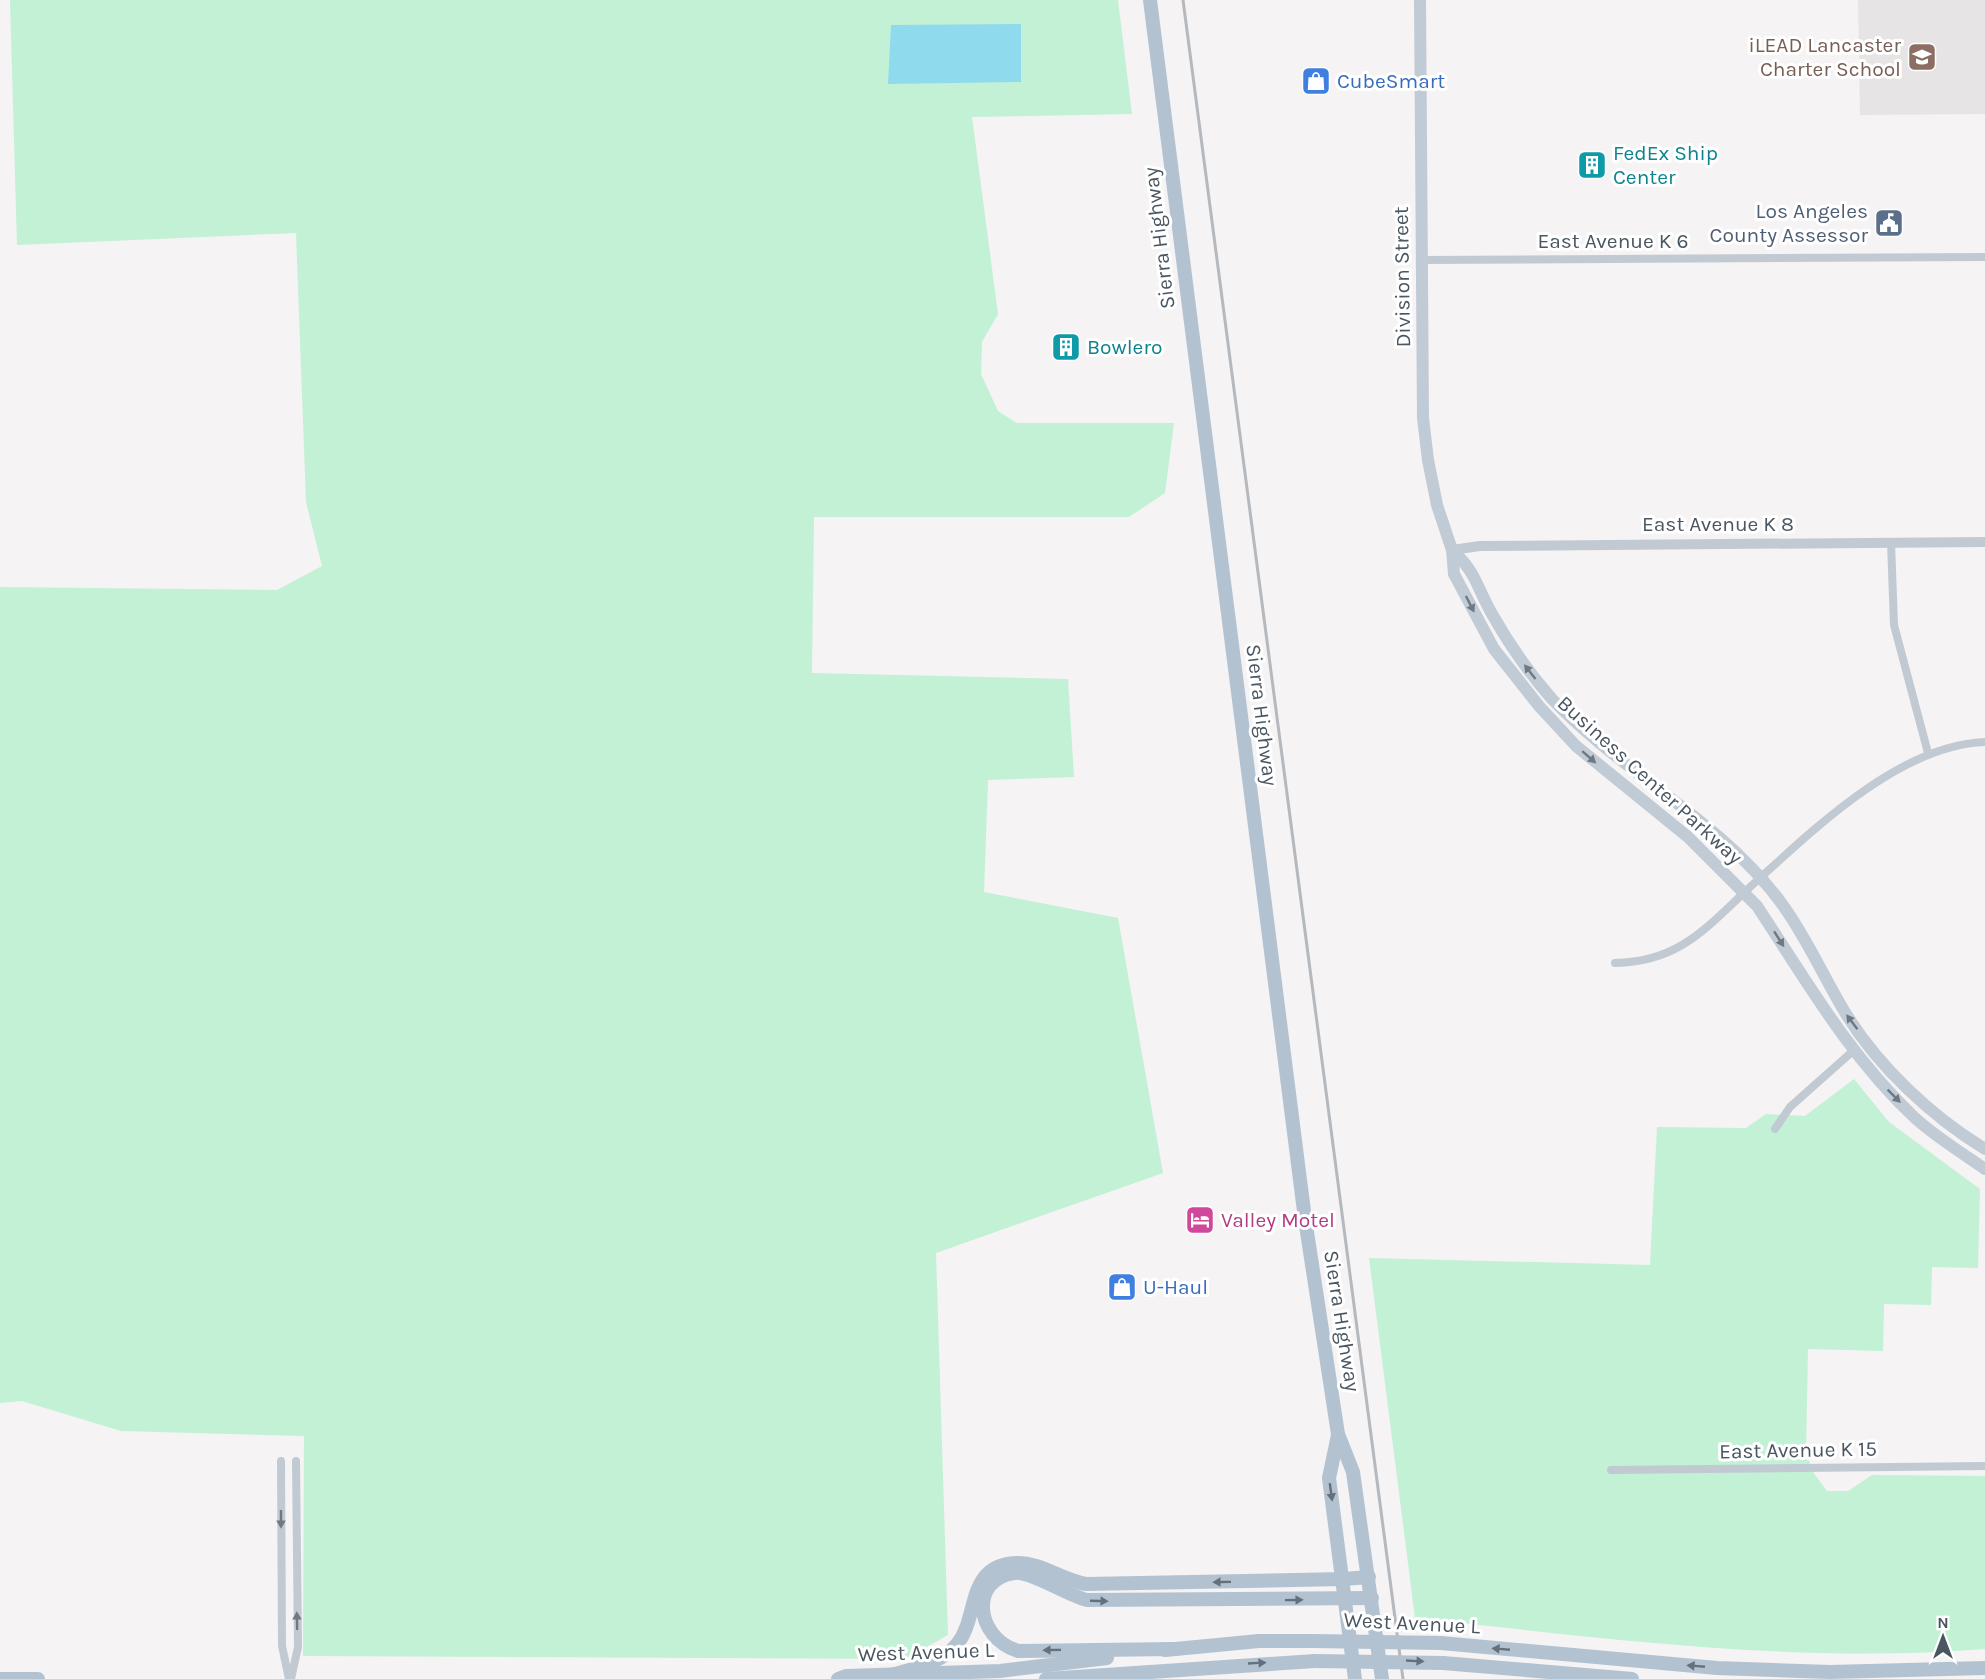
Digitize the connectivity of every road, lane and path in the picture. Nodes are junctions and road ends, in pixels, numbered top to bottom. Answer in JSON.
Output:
{"nodes":[{"id":1,"x":1150,"y":0,"type":"edge"},
{"id":2,"x":1420,"y":0,"type":"edge"},
{"id":3,"x":1985,"y":257,"type":"edge"},
{"id":4,"x":1421,"y":260,"type":"junction"},
{"id":5,"x":1891,"y":542,"type":"junction"},
{"id":6,"x":1985,"y":542,"type":"edge"},
{"id":7,"x":1452,"y":550,"type":"junction"},
{"id":8,"x":1985,"y":742,"type":"edge"},
{"id":9,"x":1928,"y":753,"type":"junction"},
{"id":10,"x":1761,"y":877,"type":"junction"},
{"id":11,"x":1745,"y":892,"type":"junction"},
{"id":12,"x":1615,"y":963,"type":"dead end"},
{"id":13,"x":1853,"y":1051,"type":"junction"},
{"id":14,"x":1775,"y":1129,"type":"dead end"},
{"id":15,"x":1985,"y":1149,"type":"edge"},
{"id":16,"x":1985,"y":1169,"type":"edge"},
{"id":17,"x":1338,"y":1434,"type":"junction"},
{"id":18,"x":281,"y":1461,"type":"dead end"},
{"id":19,"x":296,"y":1461,"type":"dead end"},
{"id":20,"x":1985,"y":1466,"type":"edge"},
{"id":21,"x":1611,"y":1470,"type":"dead end"},
{"id":22,"x":1369,"y":1576,"type":"junction"},
{"id":23,"x":1344,"y":1579,"type":"junction"},
{"id":24,"x":1372,"y":1598,"type":"junction"},
{"id":25,"x":1345,"y":1599,"type":"junction"},
{"id":26,"x":1174,"y":1649,"type":"junction"},
{"id":27,"x":1199,"y":1667,"type":"junction"},
{"id":28,"x":1985,"y":1668,"type":"edge"},
{"id":29,"x":888,"y":1676,"type":"junction"},
{"id":30,"x":0,"y":1679,"type":"edge"},
{"id":31,"x":38,"y":1679,"type":"edge"},
{"id":32,"x":290,"y":1679,"type":"edge"},
{"id":33,"x":838,"y":1679,"type":"edge"},
{"id":34,"x":1046,"y":1679,"type":"edge"},
{"id":35,"x":1117,"y":1679,"type":"edge"},
{"id":36,"x":1355,"y":1679,"type":"edge"},
{"id":37,"x":1382,"y":1679,"type":"edge"},
{"id":38,"x":1632,"y":1679,"type":"edge"}],
"edges":[{"from":1,"to":17,"type":"main road","name":"Sierra Highway"},
{"from":2,"to":4,"type":"main road","name":"Division Street"},
{"from":3,"to":4,"type":"street","name":"East Avenue K 6"},
{"from":4,"to":7,"type":"main road","name":"Division Street"},
{"from":5,"to":6,"type":"street","name":"East Avenue K 8"},
{"from":5,"to":7,"type":"street","name":"East Avenue K 8"},
{"from":5,"to":9,"type":"street"},
{"from":10,"to":7,"type":"main road","name":"Business Center Parkway","one_way":true},
{"from":7,"to":11,"type":"main road","name":"Business Center Parkway","one_way":true},
{"from":8,"to":9,"type":"street"},
{"from":9,"to":10,"type":"street"},
{"from":10,"to":11,"type":"street"},
{"from":15,"to":10,"type":"main road","name":"Business Center Parkway","one_way":true},
{"from":11,"to":12,"type":"street"},
{"from":11,"to":13,"type":"main road","name":"Business Center Parkway","one_way":true},
{"from":13,"to":14,"type":"street"},
{"from":13,"to":16,"type":"main road","name":"Business Center Parkway","one_way":true},
{"from":17,"to":22,"type":"main road","name":"Sierra Highway"},
{"from":17,"to":23,"type":"main road","name":"Sierra Highway","one_way":true},
{"from":18,"to":32,"type":"street","one_way":true},
{"from":32,"to":19,"type":"street","one_way":true},
{"from":20,"to":21,"type":"street","name":"East Avenue K 15"},
{"from":22,"to":23,"type":"main road"},
{"from":22,"to":24,"type":"main road","name":"Sierra Highway"},
{"from":23,"to":25,"type":"main road","name":"Sierra Highway"},
{"from":23,"to":29,"type":"main road","one_way":true},
{"from":24,"to":25,"type":"main road"},
{"from":24,"to":37,"type":"main road"},
{"from":26,"to":25,"type":"main road","one_way":true},
{"from":25,"to":36,"type":"main road"},
{"from":28,"to":26,"type":"main road","name":"West Avenue L","one_way":true,"bridge":true},
{"from":26,"to":29,"type":"main road","name":"West Avenue L"},
{"from":27,"to":34,"type":"main road","name":"West Avenue L"},
{"from":27,"to":35,"type":"main road"},
{"from":27,"to":38,"type":"main road","name":"West Avenue L","one_way":true,"bridge":true},
{"from":29,"to":33,"type":"main road","name":"West Avenue L"},
{"from":30,"to":31,"type":"main road"}]}
